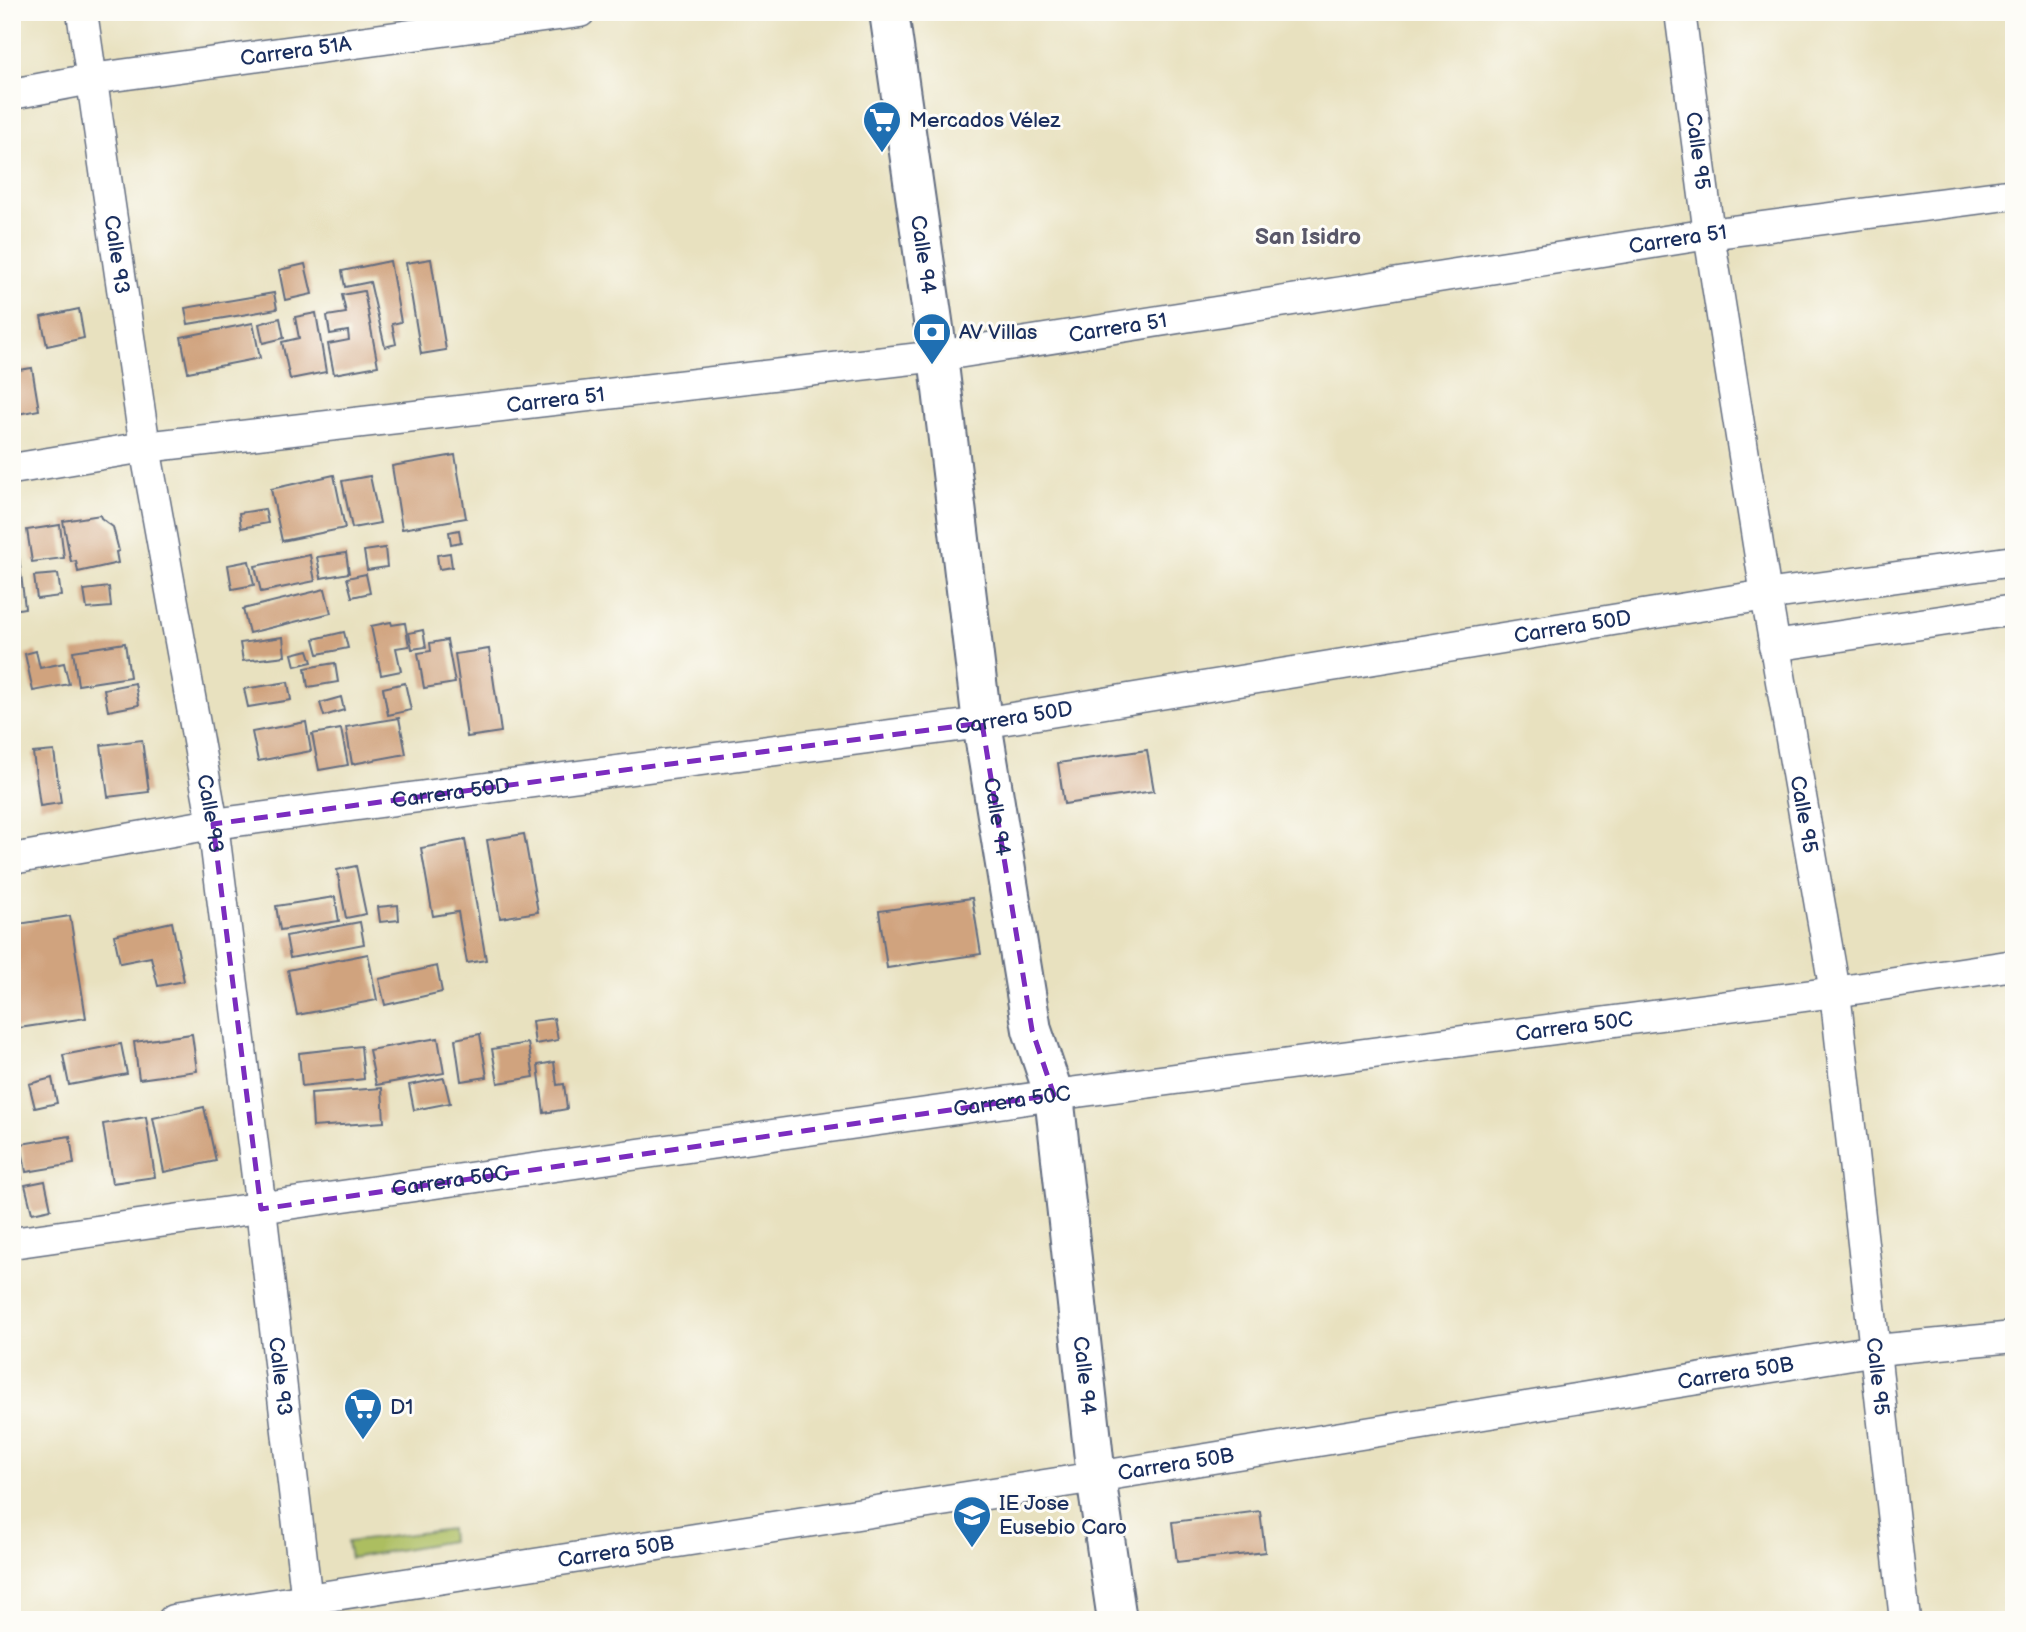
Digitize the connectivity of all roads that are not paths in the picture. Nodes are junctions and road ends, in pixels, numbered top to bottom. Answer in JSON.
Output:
{"nodes":[{"id":1,"x":82,"y":12,"type":"edge"},
{"id":2,"x":580,"y":12,"type":"edge"},
{"id":3,"x":889,"y":12,"type":"edge"},
{"id":4,"x":1680,"y":12,"type":"edge"},
{"id":5,"x":92,"y":79,"type":"junction"},
{"id":6,"x":12,"y":94,"type":"edge"},
{"id":7,"x":2014,"y":194,"type":"edge"},
{"id":8,"x":1709,"y":234,"type":"junction"},
{"id":9,"x":938,"y":356,"type":"junction"},
{"id":10,"x":145,"y":447,"type":"junction"},
{"id":11,"x":12,"y":469,"type":"edge"},
{"id":12,"x":2014,"y":561,"type":"edge"},
{"id":13,"x":1766,"y":595,"type":"junction"},
{"id":14,"x":2014,"y":610,"type":"edge"},
{"id":15,"x":1774,"y":646,"type":"junction"},
{"id":16,"x":982,"y":723,"type":"junction"},
{"id":17,"x":213,"y":824,"type":"junction"},
{"id":18,"x":12,"y":859,"type":"edge"},
{"id":19,"x":2014,"y":965,"type":"edge"},
{"id":20,"x":1835,"y":992,"type":"junction"},
{"id":21,"x":1054,"y":1095,"type":"junction"},
{"id":22,"x":261,"y":1209,"type":"junction"},
{"id":23,"x":12,"y":1243,"type":"edge"},
{"id":24,"x":2014,"y":1337,"type":"edge"},
{"id":25,"x":1876,"y":1350,"type":"junction"},
{"id":26,"x":1096,"y":1478,"type":"junction"},
{"id":27,"x":307,"y":1610,"type":"edge"},
{"id":28,"x":173,"y":1620,"type":"edge"},
{"id":29,"x":1117,"y":1620,"type":"edge"},
{"id":30,"x":1905,"y":1620,"type":"edge"}],
"edges":[{"from":1,"to":5,"type":"street","name":"Calle 93"},
{"from":2,"to":5,"type":"street","name":"Carrera 51A"},
{"from":3,"to":9,"type":"street","name":"Calle 94"},
{"from":4,"to":8,"type":"street","name":"Calle 95"},
{"from":5,"to":6,"type":"street","name":"Carrera 51A"},
{"from":5,"to":10,"type":"street","name":"Calle 93"},
{"from":7,"to":8,"type":"street","name":"Carrera 51"},
{"from":8,"to":9,"type":"street","name":"Carrera 51"},
{"from":8,"to":13,"type":"street","name":"Calle 95"},
{"from":9,"to":10,"type":"street","name":"Carrera 51"},
{"from":9,"to":16,"type":"street","name":"Calle 94"},
{"from":10,"to":11,"type":"street","name":"Carrera 51"},
{"from":10,"to":17,"type":"street","name":"Calle 93"},
{"from":12,"to":13,"type":"street","name":"Carrera 50D"},
{"from":13,"to":15,"type":"street","name":"Calle 95"},
{"from":13,"to":16,"type":"street","name":"Carrera 50D"},
{"from":14,"to":15,"type":"street"},
{"from":15,"to":20,"type":"street","name":"Calle 95"},
{"from":16,"to":17,"type":"street","name":"Carrera 50D"},
{"from":16,"to":21,"type":"street","name":"Calle 94"},
{"from":17,"to":18,"type":"street","name":"Carrera 50D"},
{"from":17,"to":22,"type":"street","name":"Calle 93"},
{"from":19,"to":20,"type":"street","name":"Carrera 50C"},
{"from":20,"to":21,"type":"street","name":"Carrera 50C"},
{"from":20,"to":25,"type":"street","name":"Calle 95"},
{"from":21,"to":22,"type":"street","name":"Carrera 50C"},
{"from":21,"to":26,"type":"street","name":"Calle 94"},
{"from":22,"to":23,"type":"street","name":"Carrera 50C"},
{"from":22,"to":27,"type":"street","name":"Calle 93"},
{"from":24,"to":25,"type":"street","name":"Carrera 50B"},
{"from":25,"to":26,"type":"street","name":"Carrera 50B"},
{"from":25,"to":30,"type":"street","name":"Calle 95"},
{"from":26,"to":27,"type":"street","name":"Carrera 50B"},
{"from":26,"to":29,"type":"street","name":"Calle 94"},
{"from":27,"to":28,"type":"street","name":"Carrera 50B"}]}
